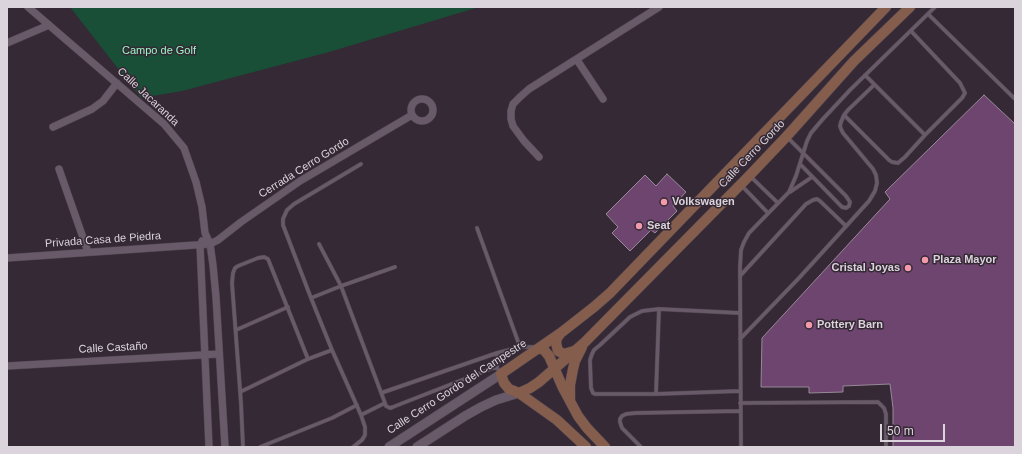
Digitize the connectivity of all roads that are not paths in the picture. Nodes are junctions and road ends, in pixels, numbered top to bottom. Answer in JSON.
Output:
{"nodes":[{"id":1,"x":28,"y":7,"type":"edge"},
{"id":2,"x":659,"y":7,"type":"edge"},
{"id":3,"x":886,"y":7,"type":"edge"},
{"id":4,"x":910,"y":7,"type":"edge"},
{"id":5,"x":935,"y":7,"type":"edge"},
{"id":6,"x":928,"y":14,"type":"junction"},
{"id":7,"x":50,"y":25,"type":"junction"},
{"id":8,"x":910,"y":31,"type":"junction"},
{"id":9,"x":7,"y":43,"type":"edge"},
{"id":10,"x":577,"y":60,"type":"junction"},
{"id":11,"x":865,"y":75,"type":"junction"},
{"id":12,"x":117,"y":83,"type":"junction"},
{"id":13,"x":874,"y":85,"type":"junction"},
{"id":14,"x":603,"y":99,"type":"dead end"},
{"id":15,"x":1015,"y":99,"type":"edge"},
{"id":16,"x":412,"y":115,"type":"dead end"},
{"id":17,"x":844,"y":115,"type":"junction"},
{"id":18,"x":53,"y":127,"type":"dead end"},
{"id":19,"x":925,"y":135,"type":"junction"},
{"id":20,"x":787,"y":136,"type":"junction"},
{"id":21,"x":803,"y":153,"type":"junction"},
{"id":22,"x":539,"y":157,"type":"dead end"},
{"id":23,"x":361,"y":164,"type":"dead end"},
{"id":24,"x":800,"y":164,"type":"junction"},
{"id":25,"x":59,"y":169,"type":"dead end"},
{"id":26,"x":749,"y":176,"type":"junction"},
{"id":27,"x":812,"y":176,"type":"junction"},
{"id":28,"x":741,"y":184,"type":"junction"},
{"id":29,"x":789,"y":192,"type":"junction"},
{"id":30,"x":778,"y":203,"type":"junction"},
{"id":31,"x":768,"y":213,"type":"junction"},
{"id":32,"x":846,"y":226,"type":"junction"},
{"id":33,"x":477,"y":228,"type":"dead end"},
{"id":34,"x":205,"y":233,"type":"junction"},
{"id":35,"x":210,"y":244,"type":"junction"},
{"id":36,"x":319,"y":244,"type":"dead end"},
{"id":37,"x":200,"y":245,"type":"junction"},
{"id":38,"x":88,"y":252,"type":"junction"},
{"id":39,"x":7,"y":258,"type":"edge"},
{"id":40,"x":395,"y":267,"type":"dead end"},
{"id":41,"x":740,"y":276,"type":"junction"},
{"id":42,"x":341,"y":286,"type":"junction"},
{"id":43,"x":311,"y":298,"type":"junction"},
{"id":44,"x":288,"y":307,"type":"junction"},
{"id":45,"x":659,"y":309,"type":"junction"},
{"id":46,"x":740,"y":313,"type":"junction"},
{"id":47,"x":236,"y":330,"type":"junction"},
{"id":48,"x":562,"y":332,"type":"junction"},
{"id":49,"x":740,"y":339,"type":"junction"},
{"id":50,"x":584,"y":343,"type":"junction"},
{"id":51,"x":520,"y":347,"type":"junction"},
{"id":52,"x":539,"y":348,"type":"junction"},
{"id":53,"x":332,"y":350,"type":"junction"},
{"id":54,"x":574,"y":351,"type":"junction"},
{"id":55,"x":497,"y":353,"type":"junction"},
{"id":56,"x":205,"y":354,"type":"junction"},
{"id":57,"x":219,"y":354,"type":"junction"},
{"id":58,"x":308,"y":360,"type":"junction"},
{"id":59,"x":7,"y":366,"type":"edge"},
{"id":60,"x":555,"y":368,"type":"junction"},
{"id":61,"x":499,"y":371,"type":"junction"},
{"id":62,"x":740,"y":391,"type":"junction"},
{"id":63,"x":240,"y":392,"type":"junction"},
{"id":64,"x":381,"y":393,"type":"junction"},
{"id":65,"x":519,"y":393,"type":"junction"},
{"id":66,"x":656,"y":394,"type":"junction"},
{"id":67,"x":570,"y":402,"type":"junction"},
{"id":68,"x":385,"y":404,"type":"junction"},
{"id":69,"x":740,"y":404,"type":"junction"},
{"id":70,"x":357,"y":405,"type":"junction"},
{"id":71,"x":740,"y":411,"type":"junction"},
{"id":72,"x":361,"y":415,"type":"junction"},
{"id":73,"x":209,"y":447,"type":"edge"},
{"id":74,"x":224,"y":447,"type":"edge"},
{"id":75,"x":243,"y":447,"type":"edge"},
{"id":76,"x":260,"y":447,"type":"edge"},
{"id":77,"x":353,"y":447,"type":"edge"},
{"id":78,"x":389,"y":447,"type":"edge"},
{"id":79,"x":417,"y":447,"type":"edge"},
{"id":80,"x":586,"y":447,"type":"edge"},
{"id":81,"x":605,"y":447,"type":"edge"},
{"id":82,"x":641,"y":447,"type":"edge"},
{"id":83,"x":741,"y":447,"type":"edge"},
{"id":84,"x":886,"y":447,"type":"edge"}],
"edges":[{"from":1,"to":7,"type":"street","name":"Calle Jacaranda"},
{"from":2,"to":10,"type":"street"},
{"from":3,"to":48,"type":"main road","name":"Calle Cerro Gordo"},
{"from":4,"to":20,"type":"main road","name":"Calle Cerro Gordo"},
{"from":5,"to":6,"type":"lane"},
{"from":6,"to":8,"type":"lane"},
{"from":6,"to":15,"type":"lane"},
{"from":7,"to":9,"type":"street"},
{"from":7,"to":12,"type":"street","name":"Calle Jacaranda"},
{"from":8,"to":11,"type":"lane"},
{"from":8,"to":19,"type":"lane"},
{"from":10,"to":14,"type":"street"},
{"from":10,"to":22,"type":"street"},
{"from":11,"to":13,"type":"lane"},
{"from":11,"to":21,"type":"lane"},
{"from":12,"to":18,"type":"street"},
{"from":12,"to":34,"type":"street","name":"Calle Jacaranda"},
{"from":13,"to":17,"type":"lane"},
{"from":13,"to":19,"type":"lane"},
{"from":16,"to":35,"type":"street","name":"Cerrada Cerro Gordo"},
{"from":17,"to":19,"type":"lane"},
{"from":17,"to":32,"type":"lane"},
{"from":20,"to":21,"type":"lane"},
{"from":20,"to":26,"type":"main road","name":"Calle Cerro Gordo"},
{"from":21,"to":24,"type":"lane"},
{"from":21,"to":27,"type":"lane"},
{"from":23,"to":43,"type":"lane"},
{"from":24,"to":27,"type":"lane"},
{"from":24,"to":29,"type":"lane"},
{"from":25,"to":38,"type":"street"},
{"from":26,"to":28,"type":"main road","name":"Calle Cerro Gordo"},
{"from":26,"to":30,"type":"lane"},
{"from":27,"to":29,"type":"lane"},
{"from":28,"to":31,"type":"lane"},
{"from":28,"to":50,"type":"main road","name":"Calle Cerro Gordo"},
{"from":29,"to":30,"type":"lane"},
{"from":30,"to":31,"type":"lane"},
{"from":31,"to":41,"type":"lane"},
{"from":32,"to":41,"type":"lane"},
{"from":32,"to":49,"type":"lane"},
{"from":33,"to":51,"type":"lane"},
{"from":34,"to":35,"type":"street","name":"Calle Jacaranda"},
{"from":34,"to":37,"type":"street","name":"Calle Jacaranda"},
{"from":35,"to":37,"type":"street","name":"Privada Casa de Piedra"},
{"from":35,"to":57,"type":"street","name":"Calle Jacaranda"},
{"from":36,"to":42,"type":"lane"},
{"from":37,"to":38,"type":"street","name":"Privada Casa de Piedra"},
{"from":37,"to":56,"type":"street","name":"Calle Jacaranda"},
{"from":38,"to":39,"type":"street","name":"Privada Casa de Piedra"},
{"from":40,"to":42,"type":"lane"},
{"from":41,"to":46,"type":"lane"},
{"from":42,"to":43,"type":"lane"},
{"from":42,"to":64,"type":"lane"},
{"from":43,"to":53,"type":"lane"},
{"from":44,"to":47,"type":"lane"},
{"from":44,"to":47,"type":"lane"},
{"from":44,"to":58,"type":"lane"},
{"from":45,"to":46,"type":"lane"},
{"from":45,"to":66,"type":"lane"},
{"from":45,"to":66,"type":"lane"},
{"from":46,"to":49,"type":"lane"},
{"from":47,"to":63,"type":"lane"},
{"from":48,"to":52,"type":"main road","name":"Calle Cerro Gordo"},
{"from":48,"to":54,"type":"main road"},
{"from":49,"to":62,"type":"lane"},
{"from":50,"to":54,"type":"main road","name":"Calle Cerro Gordo"},
{"from":50,"to":67,"type":"main road"},
{"from":51,"to":52,"type":"lane"},
{"from":51,"to":55,"type":"lane"},
{"from":52,"to":60,"type":"main road"},
{"from":52,"to":61,"type":"main road","name":"Calle Cerro Gordo del Campestre"},
{"from":53,"to":58,"type":"lane"},
{"from":53,"to":70,"type":"lane"},
{"from":54,"to":60,"type":"main road","name":"Calle Cerro Gordo"},
{"from":55,"to":61,"type":"lane"},
{"from":55,"to":64,"type":"lane"},
{"from":56,"to":57,"type":"street","name":"Calle Castaño"},
{"from":56,"to":59,"type":"street","name":"Calle Castaño"},
{"from":56,"to":73,"type":"street","name":"Calle Jacaranda"},
{"from":57,"to":74,"type":"street","name":"Calle Jacaranda"},
{"from":58,"to":63,"type":"lane"},
{"from":60,"to":65,"type":"main road","name":"Calle Cerro Gordo"},
{"from":60,"to":67,"type":"main road"},
{"from":61,"to":65,"type":"main road"},
{"from":61,"to":68,"type":"lane"},
{"from":61,"to":78,"type":"street","name":"Calle Cerro Gordo del Campestre"},
{"from":62,"to":66,"type":"lane"},
{"from":62,"to":69,"type":"lane"},
{"from":63,"to":75,"type":"lane"},
{"from":64,"to":68,"type":"lane"},
{"from":65,"to":79,"type":"street"},
{"from":65,"to":80,"type":"main road"},
{"from":67,"to":81,"type":"main road"},
{"from":68,"to":72,"type":"lane"},
{"from":69,"to":71,"type":"lane"},
{"from":69,"to":84,"type":"lane"},
{"from":70,"to":72,"type":"lane"},
{"from":70,"to":76,"type":"lane"},
{"from":71,"to":82,"type":"lane"},
{"from":71,"to":83,"type":"lane"},
{"from":72,"to":77,"type":"lane"}]}
